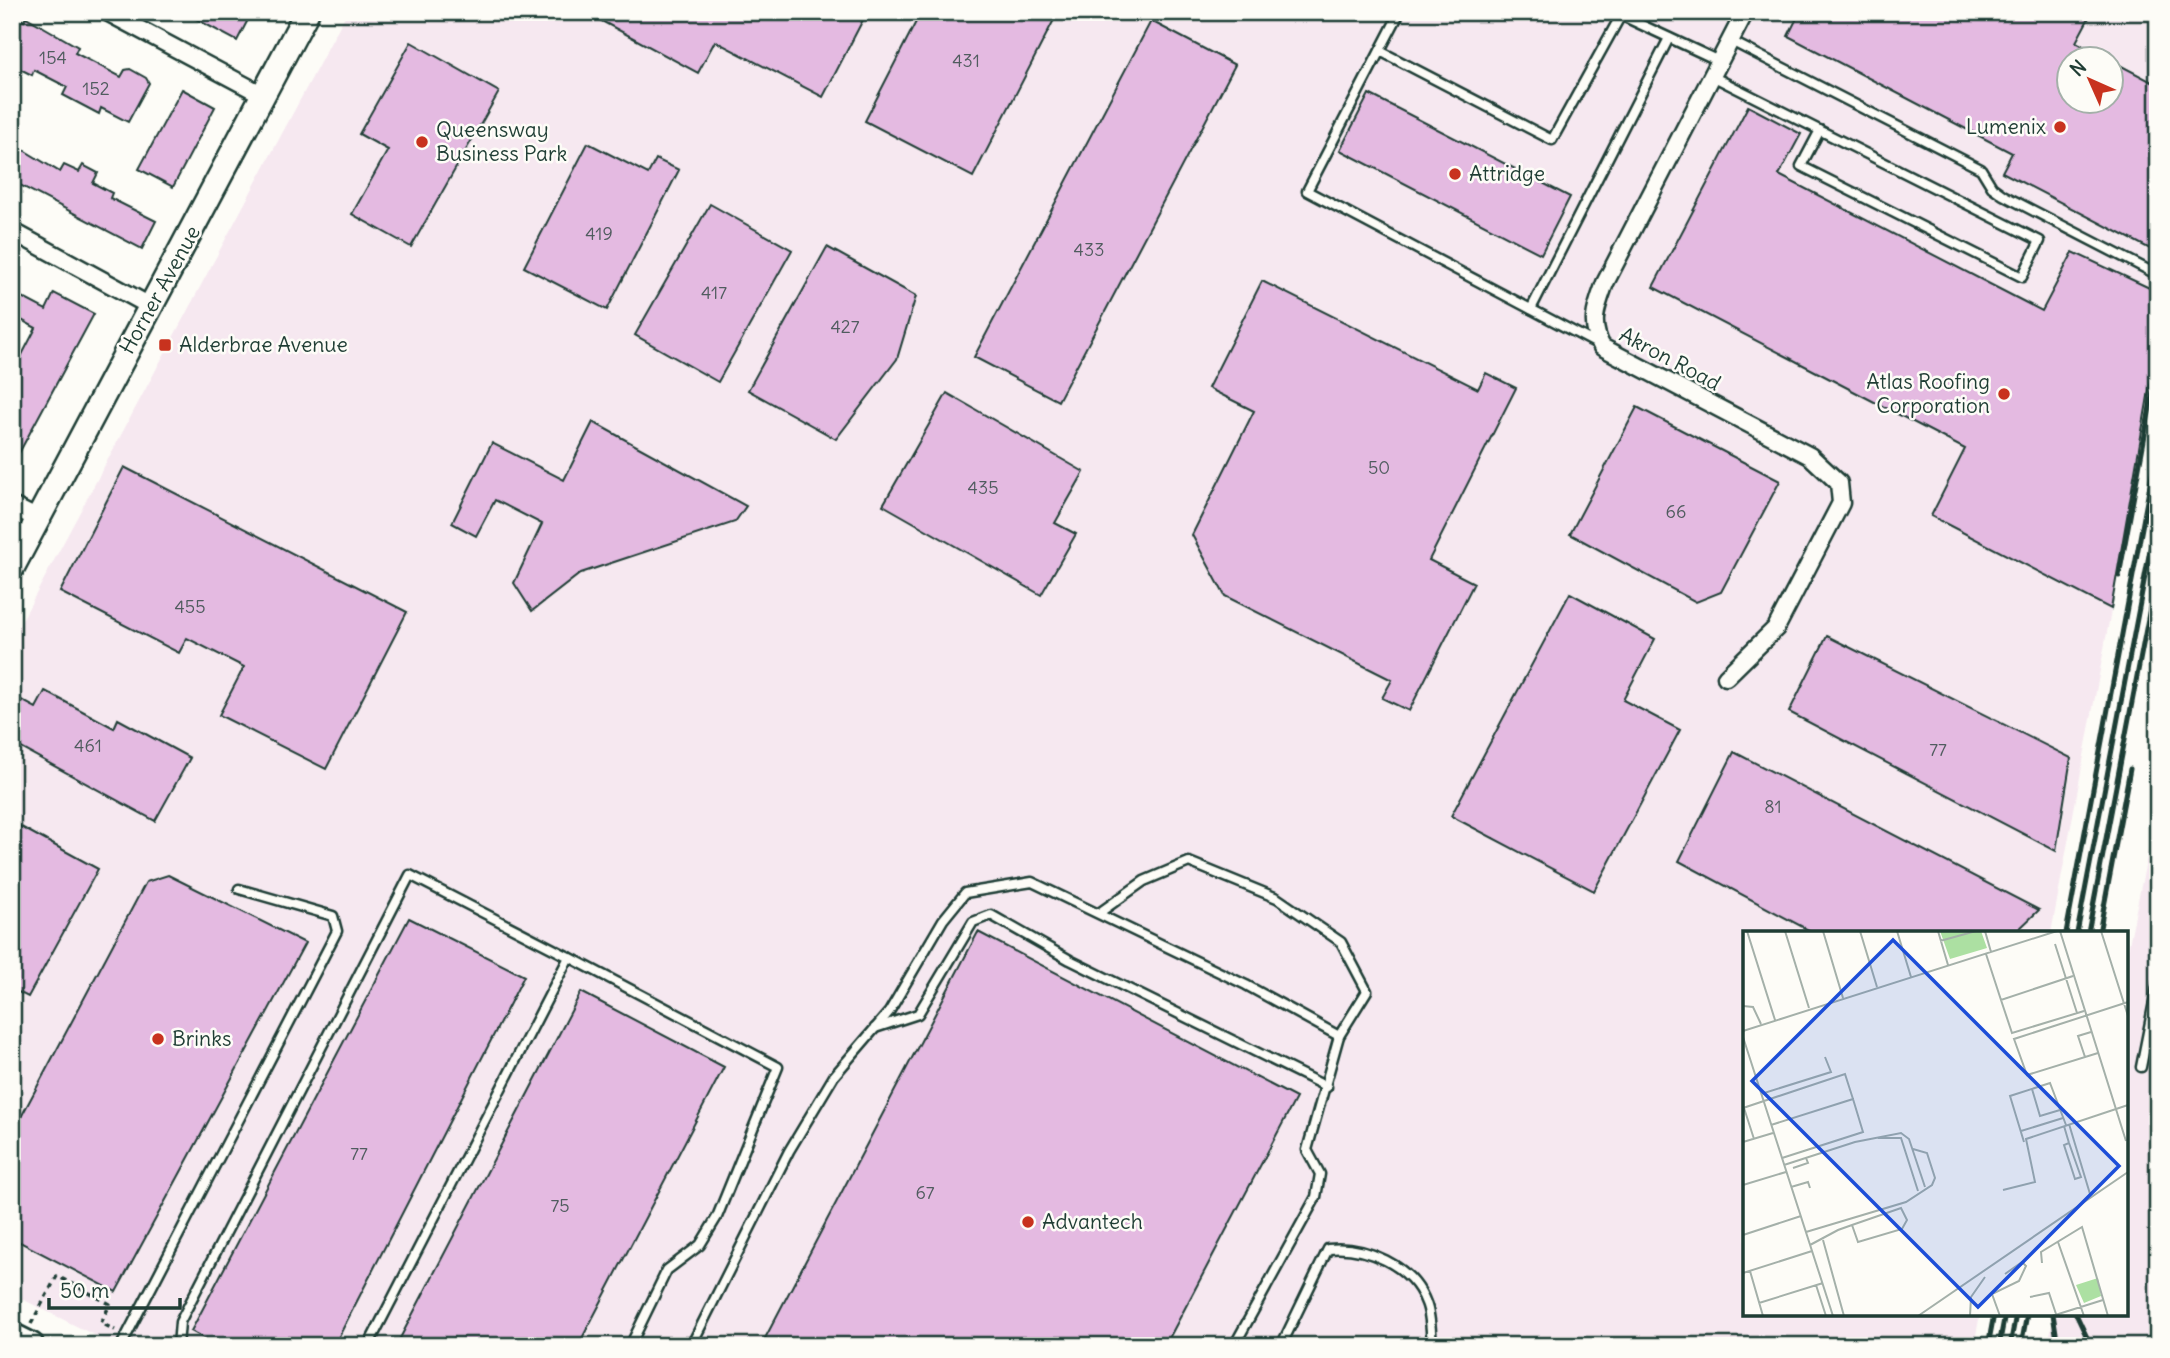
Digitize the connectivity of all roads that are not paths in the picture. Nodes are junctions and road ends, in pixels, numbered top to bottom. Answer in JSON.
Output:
{"nodes":[{"id":1,"x":107,"y":12,"type":"edge"},
{"id":2,"x":307,"y":12,"type":"edge"},
{"id":3,"x":1270,"y":12,"type":"edge"},
{"id":4,"x":1285,"y":12,"type":"edge"},
{"id":5,"x":1400,"y":12,"type":"edge"},
{"id":6,"x":1745,"y":12,"type":"edge"},
{"id":7,"x":1617,"y":14,"type":"edge"},
{"id":8,"x":1668,"y":38,"type":"junction"},
{"id":9,"x":1731,"y":41,"type":"junction"},
{"id":10,"x":1380,"y":51,"type":"junction"},
{"id":11,"x":1716,"y":69,"type":"junction"},
{"id":12,"x":262,"y":95,"type":"junction"},
{"id":13,"x":1820,"y":130,"type":"junction"},
{"id":14,"x":12,"y":231,"type":"edge"},
{"id":15,"x":2158,"y":275,"type":"edge"},
{"id":16,"x":150,"y":306,"type":"junction"},
{"id":17,"x":1531,"y":309,"type":"junction"},
{"id":18,"x":1602,"y":347,"type":"junction"},
{"id":19,"x":12,"y":506,"type":"edge"},
{"id":20,"x":38,"y":519,"type":"junction"},
{"id":21,"x":12,"y":568,"type":"edge"},
{"id":22,"x":1727,"y":677,"type":"dead end"},
{"id":23,"x":239,"y":889,"type":"dead end"},
{"id":24,"x":1099,"y":913,"type":"junction"},
{"id":25,"x":569,"y":957,"type":"junction"},
{"id":26,"x":2158,"y":982,"type":"edge"},
{"id":27,"x":875,"y":1028,"type":"junction"},
{"id":28,"x":1339,"y":1036,"type":"junction"},
{"id":29,"x":2141,"y":1067,"type":"dead end"},
{"id":30,"x":1327,"y":1087,"type":"junction"},
{"id":31,"x":121,"y":1346,"type":"edge"},
{"id":32,"x":178,"y":1346,"type":"edge"},
{"id":33,"x":368,"y":1346,"type":"edge"},
{"id":34,"x":630,"y":1346,"type":"edge"},
{"id":35,"x":691,"y":1346,"type":"edge"},
{"id":36,"x":1234,"y":1346,"type":"edge"},
{"id":37,"x":1281,"y":1346,"type":"edge"},
{"id":38,"x":1432,"y":1346,"type":"edge"}],
"edges":[{"from":1,"to":12,"type":"street"},
{"from":2,"to":12,"type":"main road","name":"Horner Avenue"},
{"from":3,"to":4,"type":"lane"},
{"from":5,"to":10,"type":"lane"},
{"from":6,"to":9,"type":"street","name":"Akron Road"},
{"from":7,"to":8,"type":"lane"},
{"from":7,"to":10,"type":"lane"},
{"from":8,"to":11,"type":"lane"},
{"from":8,"to":17,"type":"lane"},
{"from":9,"to":11,"type":"street","name":"Akron Road"},
{"from":9,"to":15,"type":"lane"},
{"from":10,"to":17,"type":"lane"},
{"from":11,"to":13,"type":"lane"},
{"from":11,"to":18,"type":"street","name":"Akron Road"},
{"from":12,"to":16,"type":"main road","name":"Horner Avenue"},
{"from":13,"to":13,"type":"lane"},
{"from":14,"to":16,"type":"street"},
{"from":16,"to":20,"type":"main road","name":"Horner Avenue"},
{"from":17,"to":18,"type":"lane"},
{"from":18,"to":22,"type":"street","name":"Akron Road"},
{"from":19,"to":20,"type":"street"},
{"from":20,"to":21,"type":"main road","name":"Horner Avenue"},
{"from":23,"to":31,"type":"lane"},
{"from":24,"to":27,"type":"lane"},
{"from":24,"to":28,"type":"lane"},
{"from":24,"to":28,"type":"lane"},
{"from":25,"to":32,"type":"lane"},
{"from":25,"to":33,"type":"lane"},
{"from":25,"to":34,"type":"lane"},
{"from":26,"to":29,"type":"lane"},
{"from":27,"to":30,"type":"lane"},
{"from":27,"to":35,"type":"lane"},
{"from":28,"to":30,"type":"lane"},
{"from":30,"to":36,"type":"lane"},
{"from":37,"to":38,"type":"lane"}]}
